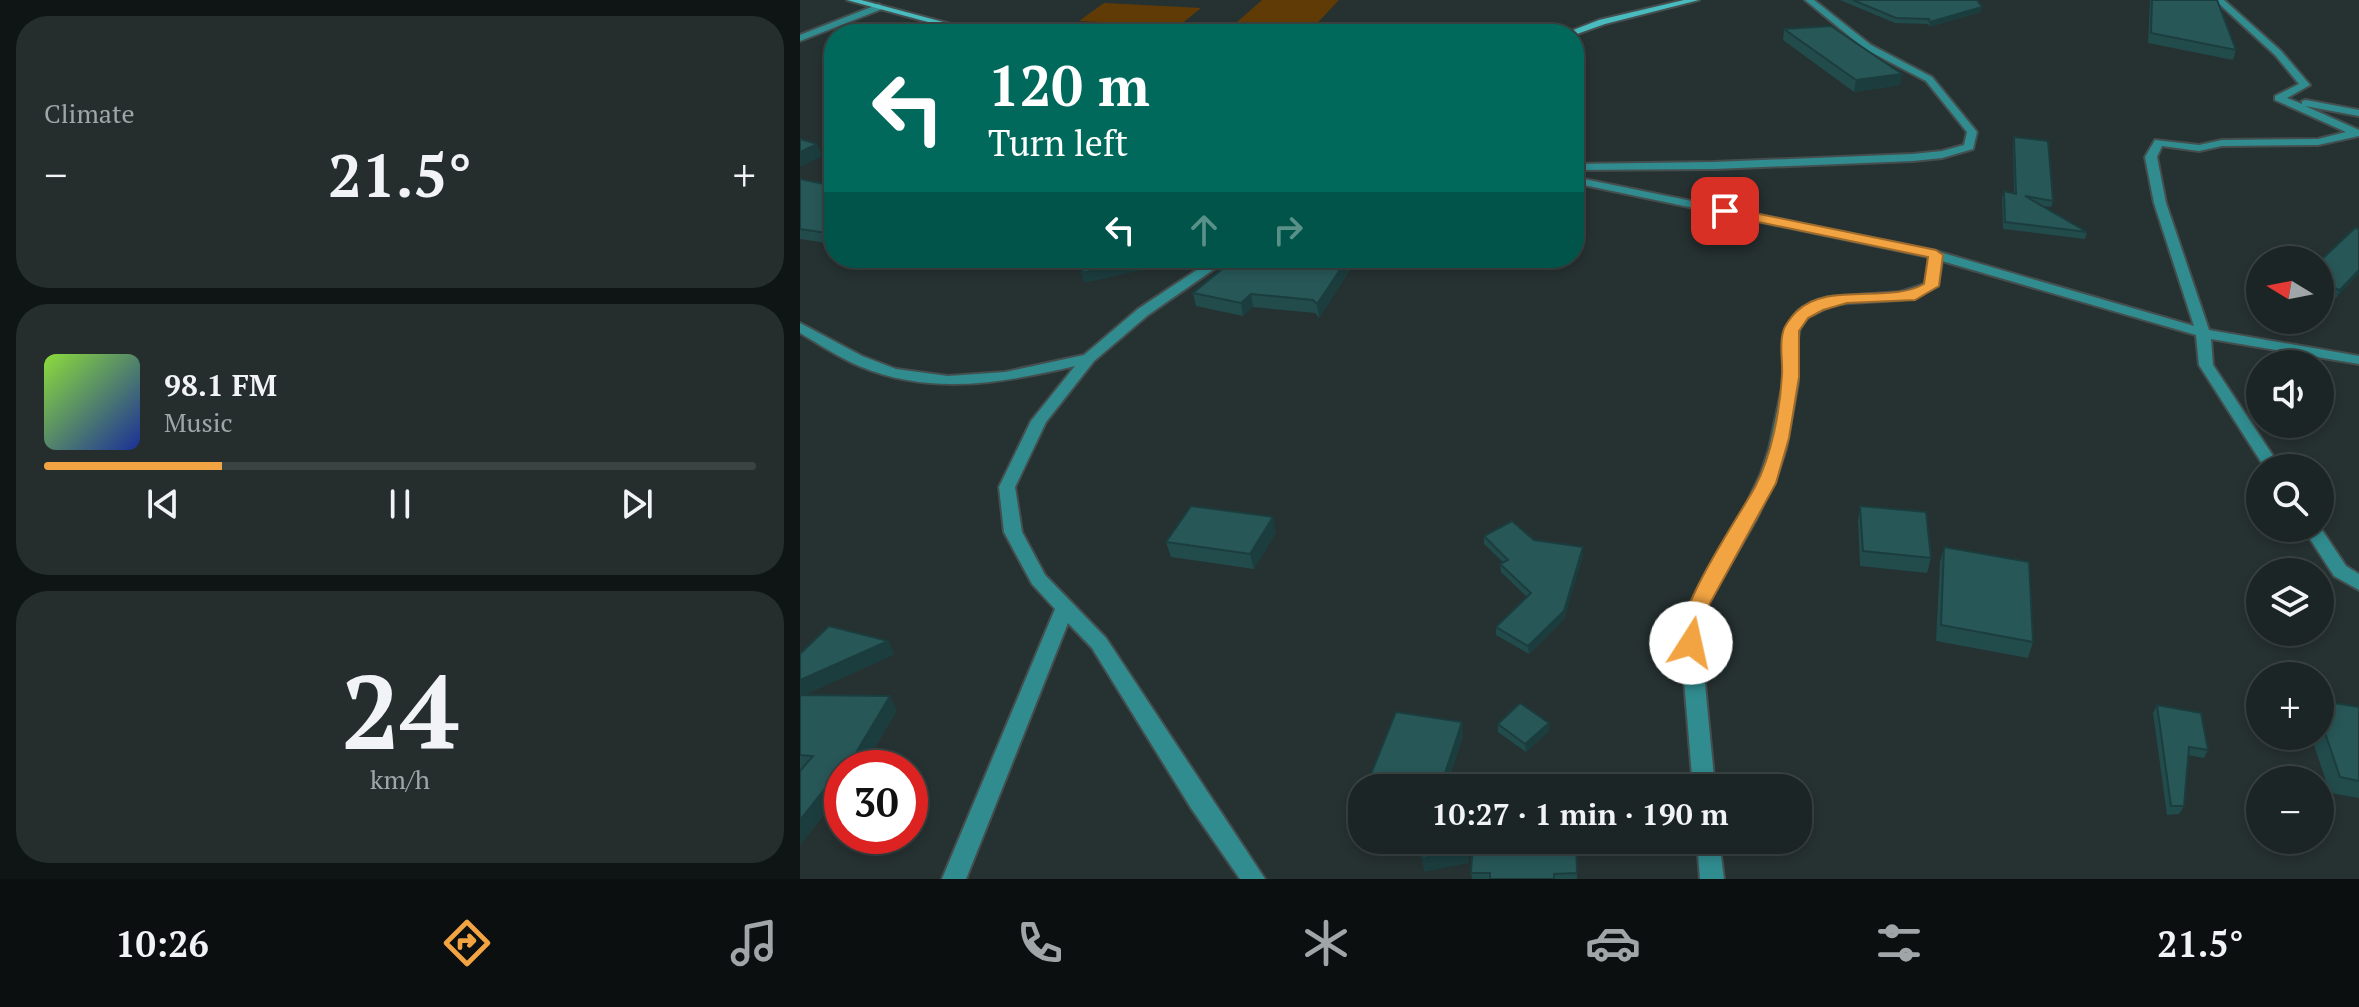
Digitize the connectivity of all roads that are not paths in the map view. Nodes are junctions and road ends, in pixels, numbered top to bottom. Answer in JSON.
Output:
{"nodes":[{"id":1,"x":851,"y":0,"type":"edge"},
{"id":2,"x":1695,"y":0,"type":"edge"},
{"id":3,"x":1809,"y":0,"type":"edge"},
{"id":4,"x":2219,"y":0,"type":"edge"},
{"id":5,"x":879,"y":7,"type":"junction"},
{"id":6,"x":800,"y":24,"type":"edge"},
{"id":7,"x":832,"y":24,"type":"edge"},
{"id":8,"x":944,"y":24,"type":"edge"},
{"id":9,"x":824,"y":25,"type":"edge"},
{"id":10,"x":824,"y":27,"type":"edge"},
{"id":11,"x":1584,"y":28,"type":"edge"},
{"id":12,"x":800,"y":38,"type":"edge"},
{"id":13,"x":2279,"y":98,"type":"junction"},
{"id":14,"x":2359,"y":113,"type":"edge"},
{"id":15,"x":1584,"y":167,"type":"edge"},
{"id":16,"x":1584,"y":182,"type":"edge"},
{"id":17,"x":1936,"y":255,"type":"junction"},
{"id":18,"x":1209,"y":268,"type":"edge"},
{"id":19,"x":800,"y":327,"type":"edge"},
{"id":20,"x":2203,"y":333,"type":"junction"},
{"id":21,"x":1089,"y":358,"type":"junction"},
{"id":22,"x":2359,"y":360,"type":"edge"},
{"id":23,"x":2264,"y":454,"type":"edge"},
{"id":24,"x":2321,"y":542,"type":"edge"},
{"id":25,"x":2359,"y":583,"type":"edge"},
{"id":26,"x":1065,"y":608,"type":"junction"},
{"id":27,"x":1703,"y":774,"type":"edge"},
{"id":28,"x":1709,"y":854,"type":"edge"},
{"id":29,"x":954,"y":879,"type":"edge"},
{"id":30,"x":1253,"y":879,"type":"edge"},
{"id":31,"x":1712,"y":879,"type":"edge"}],
"edges":[{"from":1,"to":5,"type":"street"},
{"from":2,"to":11,"type":"street"},
{"from":3,"to":15,"type":"street"},
{"from":4,"to":13,"type":"street"},
{"from":5,"to":7,"type":"street"},
{"from":5,"to":8,"type":"street"},
{"from":6,"to":9,"type":"street"},
{"from":10,"to":12,"type":"street"},
{"from":13,"to":14,"type":"street"},
{"from":13,"to":20,"type":"street"},
{"from":16,"to":17,"type":"street"},
{"from":17,"to":20,"type":"street"},
{"from":17,"to":27,"type":"street"},
{"from":18,"to":21,"type":"street"},
{"from":19,"to":21,"type":"street"},
{"from":20,"to":22,"type":"street"},
{"from":20,"to":23,"type":"street"},
{"from":21,"to":26,"type":"street"},
{"from":24,"to":25,"type":"street"},
{"from":26,"to":29,"type":"street"},
{"from":26,"to":30,"type":"street"},
{"from":28,"to":31,"type":"street"}]}
